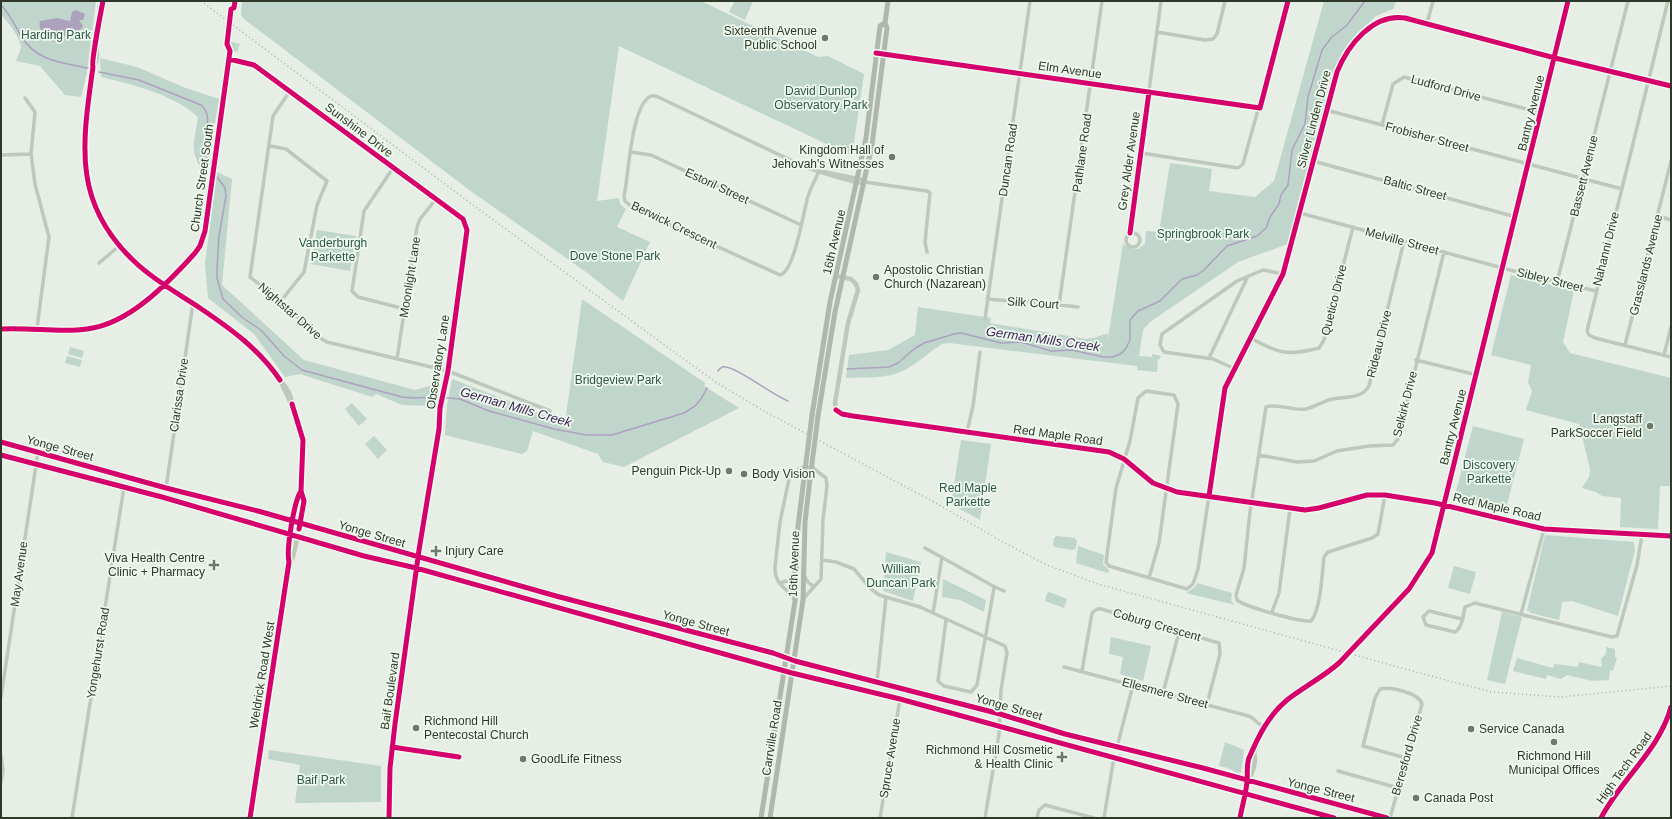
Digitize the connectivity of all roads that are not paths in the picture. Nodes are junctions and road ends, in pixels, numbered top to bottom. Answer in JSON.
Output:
{"nodes":[{"id":1,"x":103,"y":1,"type":"edge"},
{"id":2,"x":235,"y":1,"type":"edge"},
{"id":3,"x":888,"y":1,"type":"edge"},
{"id":4,"x":1030,"y":1,"type":"edge"},
{"id":5,"x":1102,"y":1,"type":"edge"},
{"id":6,"x":1162,"y":1,"type":"edge"},
{"id":7,"x":1225,"y":1,"type":"edge"},
{"id":8,"x":1288,"y":1,"type":"edge"},
{"id":9,"x":1433,"y":1,"type":"edge"},
{"id":10,"x":1568,"y":1,"type":"edge"},
{"id":11,"x":1628,"y":1,"type":"edge"},
{"id":12,"x":1668,"y":1,"type":"edge"},
{"id":13,"x":234,"y":8,"type":"dead end"},
{"id":14,"x":885,"y":23,"type":"junction"},
{"id":15,"x":1427,"y":23,"type":"junction"},
{"id":16,"x":1158,"y":32,"type":"junction"},
{"id":17,"x":230,"y":51,"type":"dead end"},
{"id":18,"x":876,"y":53,"type":"junction"},
{"id":19,"x":884,"y":54,"type":"junction"},
{"id":20,"x":1555,"y":58,"type":"junction"},
{"id":21,"x":229,"y":59,"type":"junction"},
{"id":22,"x":1610,"y":70,"type":"junction"},
{"id":23,"x":1020,"y":73,"type":"junction"},
{"id":24,"x":1648,"y":80,"type":"junction"},
{"id":25,"x":1092,"y":83,"type":"junction"},
{"id":26,"x":1671,"y":86,"type":"edge"},
{"id":27,"x":290,"y":91,"type":"junction"},
{"id":28,"x":1149,"y":92,"type":"junction"},
{"id":29,"x":25,"y":98,"type":"dead end"},
{"id":30,"x":1260,"y":108,"type":"junction"},
{"id":31,"x":1326,"y":110,"type":"junction"},
{"id":32,"x":1542,"y":113,"type":"junction"},
{"id":33,"x":1382,"y":125,"type":"junction"},
{"id":34,"x":270,"y":146,"type":"junction"},
{"id":35,"x":631,"y":152,"type":"junction"},
{"id":36,"x":1141,"y":153,"type":"junction"},
{"id":37,"x":31,"y":154,"type":"junction"},
{"id":38,"x":1,"y":155,"type":"edge"},
{"id":39,"x":1313,"y":161,"type":"junction"},
{"id":40,"x":1671,"y":161,"type":"edge"},
{"id":41,"x":1528,"y":164,"type":"junction"},
{"id":42,"x":393,"y":168,"type":"junction"},
{"id":43,"x":819,"y":171,"type":"junction"},
{"id":44,"x":1669,"y":175,"type":"edge"},
{"id":45,"x":1583,"y":179,"type":"junction"},
{"id":46,"x":857,"y":180,"type":"junction"},
{"id":47,"x":865,"y":182,"type":"junction"},
{"id":48,"x":1622,"y":189,"type":"junction"},
{"id":49,"x":436,"y":199,"type":"junction"},
{"id":50,"x":1300,"y":213,"type":"junction"},
{"id":51,"x":1516,"y":216,"type":"junction"},
{"id":52,"x":1658,"y":216,"type":"junction"},
{"id":53,"x":1671,"y":220,"type":"edge"},
{"id":54,"x":801,"y":225,"type":"junction"},
{"id":55,"x":1353,"y":227,"type":"junction"},
{"id":56,"x":468,"y":230,"type":"joint"},
{"id":57,"x":1130,"y":234,"type":"junction"},
{"id":58,"x":1404,"y":241,"type":"junction"},
{"id":59,"x":119,"y":246,"type":"junction"},
{"id":60,"x":927,"y":252,"type":"dead end"},
{"id":61,"x":1444,"y":252,"type":"junction"},
{"id":62,"x":100,"y":263,"type":"dead end"},
{"id":63,"x":1504,"y":268,"type":"junction"},
{"id":64,"x":1283,"y":274,"type":"junction"},
{"id":65,"x":836,"y":276,"type":"junction"},
{"id":66,"x":1248,"y":276,"type":"junction"},
{"id":67,"x":843,"y":277,"type":"junction"},
{"id":68,"x":1557,"y":282,"type":"junction"},
{"id":69,"x":164,"y":284,"type":"junction"},
{"id":70,"x":1596,"y":291,"type":"junction"},
{"id":71,"x":987,"y":299,"type":"junction"},
{"id":72,"x":281,"y":301,"type":"junction"},
{"id":73,"x":193,"y":303,"type":"junction"},
{"id":74,"x":1059,"y":305,"type":"junction"},
{"id":75,"x":1078,"y":307,"type":"dead end"},
{"id":76,"x":405,"y":309,"type":"junction"},
{"id":77,"x":985,"y":319,"type":"dead end"},
{"id":78,"x":1671,"y":327,"type":"edge"},
{"id":79,"x":37,"y":328,"type":"junction"},
{"id":80,"x":1,"y":329,"type":"edge"},
{"id":81,"x":1251,"y":338,"type":"junction"},
{"id":82,"x":1625,"y":345,"type":"junction"},
{"id":83,"x":980,"y":352,"type":"dead end"},
{"id":84,"x":1664,"y":355,"type":"junction"},
{"id":85,"x":1671,"y":357,"type":"edge"},
{"id":86,"x":1209,"y":358,"type":"junction"},
{"id":87,"x":397,"y":360,"type":"junction"},
{"id":88,"x":1416,"y":360,"type":"junction"},
{"id":89,"x":1235,"y":369,"type":"junction"},
{"id":90,"x":448,"y":371,"type":"junction"},
{"id":91,"x":1477,"y":375,"type":"junction"},
{"id":92,"x":836,"y":410,"type":"joint"},
{"id":93,"x":550,"y":411,"type":"dead end"},
{"id":94,"x":967,"y":432,"type":"junction"},
{"id":95,"x":1,"y":442,"type":"edge"},
{"id":96,"x":38,"y":452,"type":"junction"},
{"id":97,"x":1,"y":455,"type":"edge"},
{"id":98,"x":1259,"y":455,"type":"junction"},
{"id":99,"x":1124,"y":459,"type":"junction"},
{"id":100,"x":36,"y":464,"type":"junction"},
{"id":101,"x":807,"y":479,"type":"junction"},
{"id":102,"x":124,"y":487,"type":"junction"},
{"id":103,"x":166,"y":488,"type":"junction"},
{"id":104,"x":1166,"y":488,"type":"junction"},
{"id":105,"x":301,"y":491,"type":"junction"},
{"id":106,"x":1385,"y":495,"type":"junction"},
{"id":107,"x":1209,"y":496,"type":"junction"},
{"id":108,"x":1251,"y":503,"type":"junction"},
{"id":109,"x":1444,"y":505,"type":"junction"},
{"id":110,"x":1290,"y":509,"type":"junction"},
{"id":111,"x":293,"y":521,"type":"junction"},
{"id":112,"x":300,"y":523,"type":"junction"},
{"id":113,"x":1544,"y":529,"type":"junction"},
{"id":114,"x":290,"y":534,"type":"junction"},
{"id":115,"x":1642,"y":535,"type":"junction"},
{"id":116,"x":297,"y":536,"type":"junction"},
{"id":117,"x":1671,"y":537,"type":"edge"},
{"id":118,"x":925,"y":548,"type":"dead end"},
{"id":119,"x":418,"y":557,"type":"junction"},
{"id":120,"x":942,"y":557,"type":"junction"},
{"id":121,"x":822,"y":560,"type":"junction"},
{"id":122,"x":289,"y":562,"type":"junction"},
{"id":123,"x":416,"y":568,"type":"junction"},
{"id":124,"x":797,"y":569,"type":"junction"},
{"id":125,"x":804,"y":574,"type":"junction"},
{"id":126,"x":1149,"y":578,"type":"junction"},
{"id":127,"x":779,"y":583,"type":"junction"},
{"id":128,"x":813,"y":586,"type":"junction"},
{"id":129,"x":993,"y":586,"type":"junction"},
{"id":130,"x":1004,"y":591,"type":"dead end"},
{"id":131,"x":886,"y":597,"type":"junction"},
{"id":132,"x":803,"y":600,"type":"junction"},
{"id":133,"x":796,"y":601,"type":"junction"},
{"id":134,"x":1272,"y":612,"type":"junction"},
{"id":135,"x":933,"y":613,"type":"junction"},
{"id":136,"x":1521,"y":614,"type":"junction"},
{"id":137,"x":1462,"y":619,"type":"junction"},
{"id":138,"x":946,"y":620,"type":"junction"},
{"id":139,"x":1179,"y":632,"type":"junction"},
{"id":140,"x":985,"y":637,"type":"junction"},
{"id":141,"x":786,"y":659,"type":"junction"},
{"id":142,"x":795,"y":661,"type":"junction"},
{"id":143,"x":1064,"y":667,"type":"dead end"},
{"id":144,"x":784,"y":671,"type":"junction"},
{"id":145,"x":1082,"y":671,"type":"junction"},
{"id":146,"x":792,"y":673,"type":"junction"},
{"id":147,"x":876,"y":683,"type":"junction"},
{"id":148,"x":1133,"y":685,"type":"junction"},
{"id":149,"x":1163,"y":693,"type":"junction"},
{"id":150,"x":1,"y":697,"type":"edge"},
{"id":151,"x":900,"y":699,"type":"junction"},
{"id":152,"x":1206,"y":704,"type":"junction"},
{"id":153,"x":1671,"y":707,"type":"edge"},
{"id":154,"x":1000,"y":714,"type":"junction"},
{"id":155,"x":1000,"y":726,"type":"junction"},
{"id":156,"x":1264,"y":727,"type":"junction"},
{"id":157,"x":774,"y":737,"type":"junction"},
{"id":158,"x":782,"y":738,"type":"junction"},
{"id":159,"x":392,"y":747,"type":"junction"},
{"id":160,"x":1117,"y":747,"type":"junction"},
{"id":161,"x":1,"y":755,"type":"edge"},
{"id":162,"x":459,"y":757,"type":"dead end"},
{"id":163,"x":1114,"y":757,"type":"junction"},
{"id":164,"x":1406,"y":758,"type":"junction"},
{"id":165,"x":1338,"y":771,"type":"dead end"},
{"id":166,"x":1248,"y":781,"type":"junction"},
{"id":167,"x":1,"y":782,"type":"edge"},
{"id":168,"x":766,"y":787,"type":"junction"},
{"id":169,"x":774,"y":788,"type":"junction"},
{"id":170,"x":1398,"y":788,"type":"junction"},
{"id":171,"x":1245,"y":792,"type":"junction"},
{"id":172,"x":1319,"y":816,"type":"edge"},
{"id":173,"x":72,"y":818,"type":"edge"},
{"id":174,"x":250,"y":818,"type":"edge"},
{"id":175,"x":389,"y":818,"type":"edge"},
{"id":176,"x":761,"y":818,"type":"edge"},
{"id":177,"x":770,"y":818,"type":"edge"},
{"id":178,"x":880,"y":818,"type":"edge"},
{"id":179,"x":985,"y":818,"type":"edge"},
{"id":180,"x":1037,"y":818,"type":"edge"},
{"id":181,"x":1094,"y":818,"type":"edge"},
{"id":182,"x":1104,"y":818,"type":"edge"},
{"id":183,"x":1240,"y":818,"type":"edge"},
{"id":184,"x":1334,"y":818,"type":"edge"},
{"id":185,"x":1387,"y":818,"type":"edge"},
{"id":186,"x":1390,"y":818,"type":"edge"},
{"id":187,"x":1601,"y":818,"type":"edge"}],
"edges":[{"from":1,"to":59,"type":"street"},
{"from":2,"to":13,"type":"street"},
{"from":3,"to":14,"type":"main road","name":"16th Avenue"},
{"from":4,"to":23,"type":"street","name":"Duncan Road"},
{"from":5,"to":25,"type":"street","name":"Pathlane Road"},
{"from":6,"to":16,"type":"street","name":"Grey Alder Avenue"},
{"from":7,"to":16,"type":"street"},
{"from":8,"to":30,"type":"street"},
{"from":9,"to":15,"type":"street"},
{"from":10,"to":20,"type":"street","name":"Bantry Avenue"},
{"from":11,"to":22,"type":"street","name":"Bassett Avenue"},
{"from":12,"to":24,"type":"street","name":"Nahanni Drive"},
{"from":14,"to":18,"type":"main road","name":"16th Avenue"},
{"from":14,"to":19,"type":"main road","name":"16th Avenue"},
{"from":15,"to":20,"type":"street","name":"Silver Linden Drive"},
{"from":15,"to":31,"type":"street","name":"Silver Linden Drive"},
{"from":16,"to":28,"type":"street","name":"Grey Alder Avenue"},
{"from":17,"to":21,"type":"street","name":"Church Street South"},
{"from":18,"to":19,"type":"street","name":"Elm Avenue"},
{"from":18,"to":46,"type":"main road","name":"16th Avenue"},
{"from":19,"to":23,"type":"street","name":"Elm Avenue"},
{"from":19,"to":47,"type":"main road","name":"16th Avenue"},
{"from":20,"to":22,"type":"street","name":"Silver Linden Drive"},
{"from":20,"to":32,"type":"street","name":"Bantry Avenue"},
{"from":21,"to":27,"type":"street","name":"Sunshine Drive"},
{"from":21,"to":69,"type":"street","name":"Church Street South"},
{"from":22,"to":24,"type":"street","name":"Silver Linden Drive"},
{"from":22,"to":45,"type":"street","name":"Bassett Avenue"},
{"from":23,"to":25,"type":"street","name":"Elm Avenue"},
{"from":23,"to":71,"type":"street","name":"Duncan Road"},
{"from":24,"to":26,"type":"street","name":"Silver Linden Drive"},
{"from":24,"to":48,"type":"street","name":"Nahanni Drive"},
{"from":25,"to":28,"type":"street","name":"Elm Avenue"},
{"from":25,"to":74,"type":"street","name":"Pathlane Road"},
{"from":27,"to":34,"type":"street","name":"Nightstar Drive"},
{"from":27,"to":42,"type":"street","name":"Sunshine Drive"},
{"from":28,"to":30,"type":"street","name":"Elm Avenue"},
{"from":28,"to":36,"type":"street","name":"Grey Alder Avenue"},
{"from":29,"to":37,"type":"street"},
{"from":30,"to":36,"type":"street"},
{"from":31,"to":33,"type":"street","name":"Frobisher Street"},
{"from":31,"to":39,"type":"street","name":"Silver Linden Drive"},
{"from":32,"to":33,"type":"street","name":"Ludford Drive"},
{"from":32,"to":41,"type":"street","name":"Bantry Avenue"},
{"from":33,"to":41,"type":"street","name":"Frobisher Street"},
{"from":34,"to":72,"type":"street","name":"Nightstar Drive"},
{"from":34,"to":72,"type":"street"},
{"from":35,"to":43,"type":"street","name":"Berwick Crescent"},
{"from":35,"to":54,"type":"street","name":"Estoril Street"},
{"from":35,"to":54,"type":"street","name":"Berwick Crescent"},
{"from":36,"to":57,"type":"street","name":"Grey Alder Avenue"},
{"from":37,"to":38,"type":"street"},
{"from":37,"to":79,"type":"street"},
{"from":39,"to":50,"type":"street","name":"Silver Linden Drive"},
{"from":39,"to":51,"type":"street","name":"Baltic Street"},
{"from":40,"to":44,"type":"street","name":"Grasslands Avenue"},
{"from":41,"to":45,"type":"street","name":"Frobisher Street"},
{"from":41,"to":51,"type":"street","name":"Bantry Avenue"},
{"from":42,"to":49,"type":"street","name":"Sunshine Drive"},
{"from":42,"to":76,"type":"street"},
{"from":43,"to":46,"type":"street","name":"Berwick Crescent"},
{"from":43,"to":54,"type":"street","name":"Berwick Crescent"},
{"from":44,"to":52,"type":"street","name":"Grasslands Avenue"},
{"from":45,"to":48,"type":"street","name":"Frobisher Street"},
{"from":45,"to":68,"type":"street","name":"Bassett Avenue"},
{"from":46,"to":47,"type":"street","name":"Berwick Crescent"},
{"from":46,"to":65,"type":"main road","name":"16th Avenue"},
{"from":47,"to":60,"type":"street","name":"Berwick Crescent"},
{"from":47,"to":67,"type":"main road","name":"16th Avenue"},
{"from":48,"to":70,"type":"street","name":"Nahanni Drive"},
{"from":49,"to":56,"type":"street","name":"Sunshine Drive"},
{"from":49,"to":76,"type":"street","name":"Moonlight Lane"},
{"from":50,"to":55,"type":"street","name":"Melville Street"},
{"from":50,"to":64,"type":"street","name":"Silver Linden Drive"},
{"from":51,"to":63,"type":"street","name":"Bantry Avenue"},
{"from":52,"to":53,"type":"street"},
{"from":52,"to":82,"type":"street","name":"Grasslands Avenue"},
{"from":55,"to":58,"type":"street","name":"Melville Street"},
{"from":55,"to":81,"type":"street","name":"Quetico Drive"},
{"from":56,"to":90,"type":"street","name":"Observatory Lane"},
{"from":57,"to":57,"type":"street","name":"Grey Alder Avenue"},
{"from":58,"to":61,"type":"street","name":"Melville Street"},
{"from":58,"to":98,"type":"street","name":"Rideau Drive"},
{"from":59,"to":62,"type":"street"},
{"from":59,"to":69,"type":"street"},
{"from":61,"to":63,"type":"street","name":"Melville Street"},
{"from":61,"to":88,"type":"street","name":"Selkirk Drive"},
{"from":63,"to":68,"type":"street","name":"Sibley Street"},
{"from":63,"to":91,"type":"street","name":"Bantry Avenue"},
{"from":64,"to":66,"type":"street"},
{"from":64,"to":81,"type":"street","name":"Silver Linden Drive"},
{"from":65,"to":67,"type":"street"},
{"from":65,"to":101,"type":"main road","name":"16th Avenue","bridge":true},
{"from":66,"to":86,"type":"street"},
{"from":66,"to":86,"type":"street"},
{"from":67,"to":92,"type":"street","name":"16th Avenue"},
{"from":67,"to":101,"type":"main road","name":"16th Avenue","bridge":true},
{"from":68,"to":70,"type":"street","name":"Sibley Street"},
{"from":69,"to":73,"type":"street"},
{"from":69,"to":79,"type":"street","name":"Church Street South"},
{"from":70,"to":82,"type":"street","name":"Nahanni Drive"},
{"from":71,"to":74,"type":"street","name":"Silk Court"},
{"from":71,"to":77,"type":"street","name":"Duncan Road"},
{"from":72,"to":87,"type":"street","name":"Nightstar Drive"},
{"from":73,"to":103,"type":"street","name":"Clarissa Drive"},
{"from":73,"to":105,"type":"street"},
{"from":74,"to":75,"type":"street","name":"Silk Court"},
{"from":76,"to":87,"type":"street","name":"Moonlight Lane"},
{"from":78,"to":84,"type":"street"},
{"from":79,"to":80,"type":"street","name":"Church Street South"},
{"from":81,"to":89,"type":"street","name":"Silver Linden Drive"},
{"from":82,"to":84,"type":"street","name":"Nahanni Drive"},
{"from":83,"to":94,"type":"street"},
{"from":84,"to":85,"type":"street","name":"Nahanni Drive"},
{"from":86,"to":89,"type":"street"},
{"from":87,"to":90,"type":"street","name":"Nightstar Drive"},
{"from":88,"to":91,"type":"street"},
{"from":88,"to":98,"type":"street","name":"Selkirk Drive"},
{"from":89,"to":107,"type":"street","name":"Silver Linden Drive"},
{"from":90,"to":93,"type":"street","name":"Nightstar Drive"},
{"from":90,"to":119,"type":"street","name":"Observatory Lane"},
{"from":91,"to":109,"type":"street","name":"Bantry Avenue"},
{"from":92,"to":94,"type":"street","name":"Red Maple Road"},
{"from":94,"to":99,"type":"street","name":"Red Maple Road"},
{"from":95,"to":96,"type":"main road","name":"Yonge Street"},
{"from":96,"to":100,"type":"street","name":"May Avenue"},
{"from":96,"to":103,"type":"main road","name":"Yonge Street"},
{"from":97,"to":100,"type":"main road","name":"Yonge Street"},
{"from":98,"to":108,"type":"street","name":"Rideau Drive"},
{"from":99,"to":104,"type":"street","name":"Red Maple Road"},
{"from":99,"to":104,"type":"street"},
{"from":99,"to":126,"type":"street"},
{"from":100,"to":102,"type":"main road","name":"Yonge Street"},
{"from":100,"to":150,"type":"street","name":"May Avenue"},
{"from":101,"to":124,"type":"main road","name":"16th Avenue"},
{"from":101,"to":125,"type":"main road","name":"16th Avenue"},
{"from":102,"to":114,"type":"main road","name":"Yonge Street"},
{"from":102,"to":173,"type":"street","name":"Yongehurst Road"},
{"from":103,"to":111,"type":"main road","name":"Yonge Street"},
{"from":104,"to":107,"type":"street","name":"Red Maple Road"},
{"from":104,"to":126,"type":"street"},
{"from":105,"to":111,"type":"street","name":"Weldrick Road West"},
{"from":105,"to":112,"type":"street","name":"Weldrick Road West"},
{"from":106,"to":109,"type":"street","name":"Red Maple Road"},
{"from":106,"to":110,"type":"street","name":"Red Maple Road"},
{"from":106,"to":134,"type":"street","name":"Rideau Drive"},
{"from":107,"to":108,"type":"street","name":"Red Maple Road"},
{"from":107,"to":126,"type":"street","name":"Silver Linden Drive"},
{"from":108,"to":110,"type":"street","name":"Red Maple Road"},
{"from":108,"to":134,"type":"street","name":"Rideau Drive"},
{"from":109,"to":113,"type":"street","name":"Red Maple Road"},
{"from":109,"to":156,"type":"street","name":"Bantry Avenue","bridge":true},
{"from":110,"to":134,"type":"street"},
{"from":111,"to":112,"type":"main road","name":"Yonge Street"},
{"from":111,"to":114,"type":"street","name":"Weldrick Road West"},
{"from":112,"to":116,"type":"street","name":"Weldrick Road West"},
{"from":112,"to":119,"type":"main road","name":"Yonge Street"},
{"from":113,"to":115,"type":"street","name":"Red Maple Road"},
{"from":113,"to":136,"type":"street"},
{"from":114,"to":116,"type":"main road","name":"Yonge Street"},
{"from":114,"to":122,"type":"street","name":"Weldrick Road West"},
{"from":115,"to":117,"type":"street","name":"Red Maple Road"},
{"from":115,"to":136,"type":"street"},
{"from":116,"to":122,"type":"street","name":"Weldrick Road West"},
{"from":116,"to":123,"type":"main road","name":"Yonge Street"},
{"from":118,"to":120,"type":"street"},
{"from":119,"to":123,"type":"street","name":"Observatory Lane"},
{"from":119,"to":141,"type":"main road","name":"Yonge Street"},
{"from":120,"to":129,"type":"street"},
{"from":120,"to":135,"type":"street"},
{"from":121,"to":127,"type":"street","name":"16th Avenue"},
{"from":121,"to":128,"type":"street","name":"16th Avenue"},
{"from":121,"to":131,"type":"street"},
{"from":122,"to":174,"type":"street","name":"Weldrick Road West"},
{"from":123,"to":144,"type":"main road","name":"Yonge Street"},
{"from":123,"to":159,"type":"street","name":"Baif Boulevard"},
{"from":124,"to":127,"type":"street","name":"16th Avenue"},
{"from":124,"to":133,"type":"main road","name":"16th Avenue"},
{"from":125,"to":128,"type":"street"},
{"from":125,"to":132,"type":"main road","name":"16th Avenue"},
{"from":127,"to":133,"type":"street","name":"16th Avenue"},
{"from":128,"to":132,"type":"street","name":"16th Avenue"},
{"from":129,"to":130,"type":"street"},
{"from":129,"to":140,"type":"street"},
{"from":131,"to":135,"type":"street"},
{"from":131,"to":147,"type":"street"},
{"from":132,"to":142,"type":"main road","name":"16th Avenue"},
{"from":133,"to":141,"type":"main road","name":"16th Avenue"},
{"from":135,"to":138,"type":"street"},
{"from":136,"to":137,"type":"street"},
{"from":137,"to":137,"type":"street"},
{"from":138,"to":140,"type":"street"},
{"from":138,"to":140,"type":"street"},
{"from":139,"to":145,"type":"street","name":"Coburg Crescent"},
{"from":139,"to":149,"type":"street"},
{"from":139,"to":152,"type":"street","name":"Coburg Crescent"},
{"from":140,"to":154,"type":"street"},
{"from":141,"to":142,"type":"main road","name":"Yonge Street"},
{"from":141,"to":144,"type":"main road","name":"16th Avenue"},
{"from":142,"to":146,"type":"main road","name":"Carrville Road"},
{"from":142,"to":147,"type":"main road","name":"Yonge Street"},
{"from":143,"to":145,"type":"street","name":"Ellesmere Street"},
{"from":144,"to":146,"type":"main road","name":"Yonge Street"},
{"from":144,"to":157,"type":"main road","name":"Carrville Road"},
{"from":145,"to":148,"type":"street","name":"Ellesmere Street"},
{"from":146,"to":151,"type":"main road","name":"Yonge Street"},
{"from":146,"to":158,"type":"main road","name":"Carrville Road"},
{"from":147,"to":154,"type":"main road","name":"Yonge Street"},
{"from":148,"to":149,"type":"street","name":"Ellesmere Street"},
{"from":148,"to":160,"type":"street"},
{"from":149,"to":152,"type":"street","name":"Ellesmere Street"},
{"from":151,"to":155,"type":"main road","name":"Yonge Street"},
{"from":151,"to":178,"type":"street","name":"Spruce Avenue"},
{"from":152,"to":156,"type":"street","name":"Ellesmere Street"},
{"from":153,"to":187,"type":"street","name":"High Tech Road"},
{"from":154,"to":155,"type":"street"},
{"from":154,"to":160,"type":"main road","name":"Yonge Street"},
{"from":155,"to":163,"type":"main road","name":"Yonge Street"},
{"from":155,"to":179,"type":"street"},
{"from":156,"to":166,"type":"street","name":"Bantry Avenue"},
{"from":157,"to":158,"type":"main road"},
{"from":157,"to":168,"type":"main road","name":"Carrville Road"},
{"from":158,"to":169,"type":"main road","name":"Carrville Road"},
{"from":159,"to":162,"type":"street"},
{"from":159,"to":175,"type":"street","name":"Baif Boulevard"},
{"from":160,"to":166,"type":"main road","name":"Yonge Street"},
{"from":161,"to":167,"type":"street"},
{"from":163,"to":171,"type":"main road","name":"Yonge Street"},
{"from":163,"to":182,"type":"street"},
{"from":164,"to":164,"type":"street","name":"Beresford Drive"},
{"from":164,"to":170,"type":"street","name":"Beresford Drive"},
{"from":165,"to":170,"type":"street"},
{"from":166,"to":171,"type":"street","name":"Bantry Avenue"},
{"from":166,"to":185,"type":"main road","name":"Yonge Street"},
{"from":168,"to":169,"type":"main road"},
{"from":168,"to":176,"type":"main road","name":"Carrville Road"},
{"from":169,"to":177,"type":"main road","name":"Carrville Road"},
{"from":170,"to":186,"type":"street","name":"Beresford Drive"},
{"from":171,"to":172,"type":"main road","name":"Yonge Street"},
{"from":171,"to":183,"type":"street"},
{"from":172,"to":184,"type":"main road","name":"Yonge Street"},
{"from":180,"to":181,"type":"street"}]}
